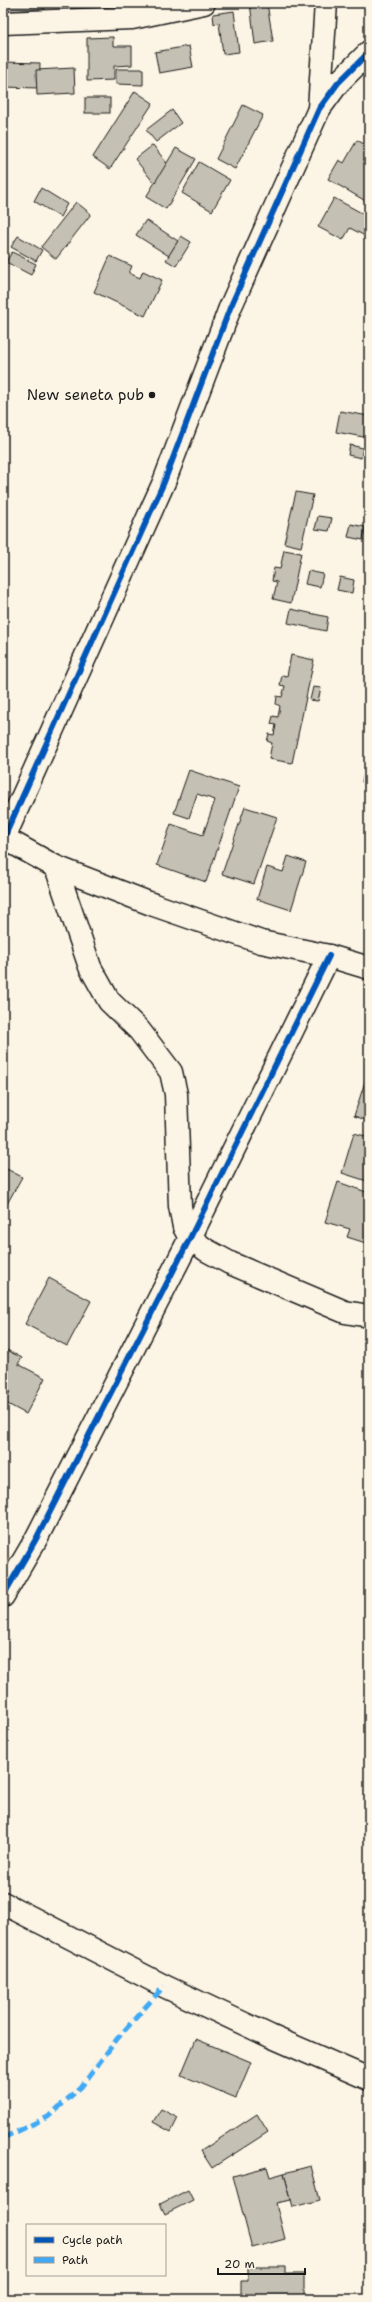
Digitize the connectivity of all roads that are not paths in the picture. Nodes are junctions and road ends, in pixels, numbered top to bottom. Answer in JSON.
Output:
{"nodes":[{"id":1,"x":204,"y":3,"type":"edge"},
{"id":2,"x":326,"y":3,"type":"edge"},
{"id":3,"x":3,"y":23,"type":"edge"},
{"id":4,"x":369,"y":52,"type":"edge"},
{"id":5,"x":318,"y":109,"type":"junction"},
{"id":6,"x":3,"y":839,"type":"edge"},
{"id":7,"x":56,"y":867,"type":"junction"},
{"id":8,"x":329,"y":956,"type":"junction"},
{"id":9,"x":369,"y":968,"type":"edge"},
{"id":10,"x":190,"y":1238,"type":"junction"},
{"id":11,"x":369,"y":1316,"type":"edge"},
{"id":12,"x":3,"y":1596,"type":"edge"},
{"id":13,"x":3,"y":1903,"type":"edge"},
{"id":14,"x":369,"y":2080,"type":"edge"}],
"edges":[{"from":1,"to":3,"type":"street"},
{"from":2,"to":5,"type":"street"},
{"from":4,"to":5,"type":"street"},
{"from":5,"to":6,"type":"street"},
{"from":6,"to":7,"type":"street"},
{"from":7,"to":8,"type":"street"},
{"from":7,"to":10,"type":"street"},
{"from":8,"to":9,"type":"street"},
{"from":8,"to":10,"type":"street"},
{"from":10,"to":11,"type":"street"},
{"from":10,"to":12,"type":"street"},
{"from":13,"to":14,"type":"street"}]}
